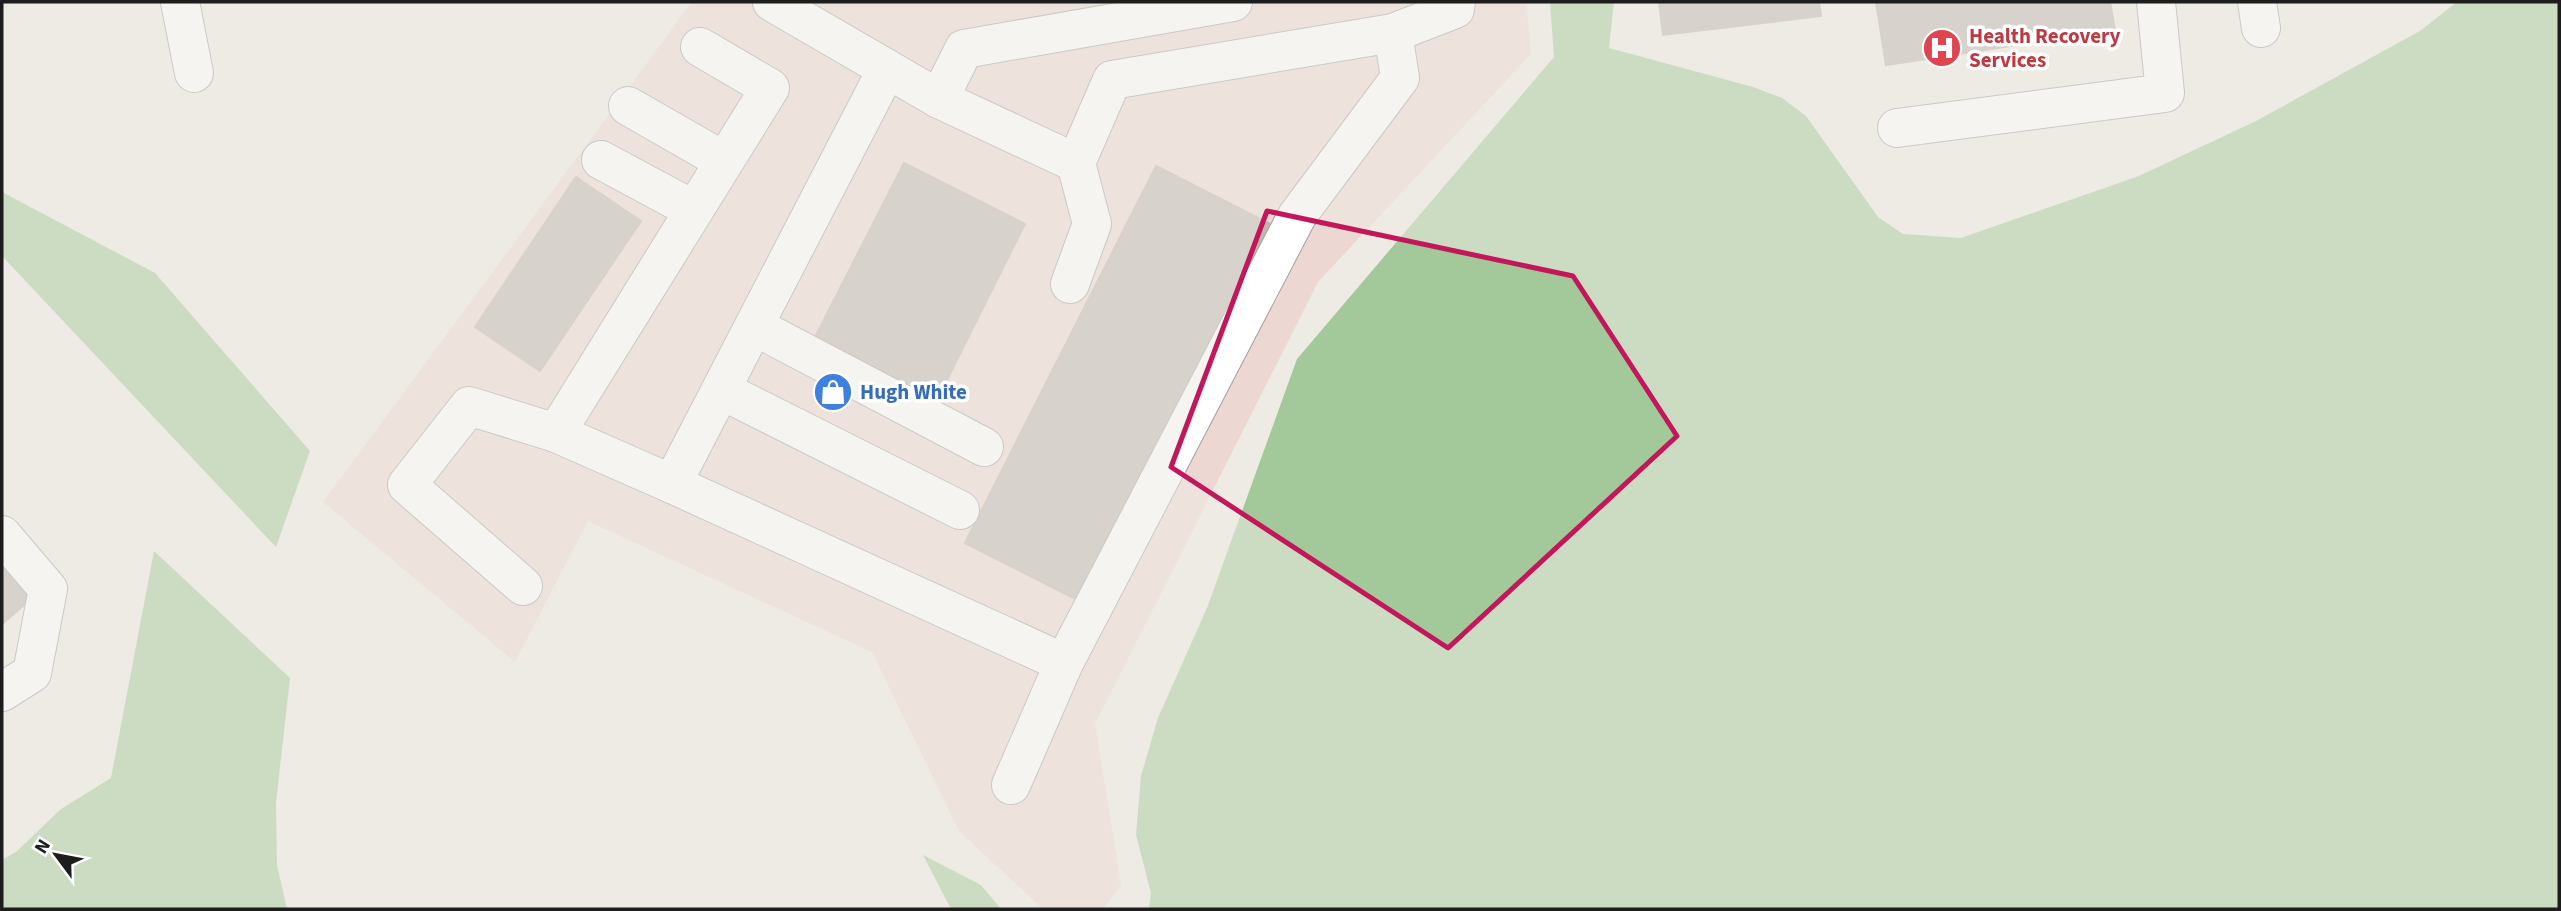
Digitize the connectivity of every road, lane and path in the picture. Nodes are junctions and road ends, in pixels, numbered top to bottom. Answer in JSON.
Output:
{"nodes":[{"id":1,"x":180,"y":2,"type":"edge"},
{"id":2,"x":772,"y":2,"type":"edge"},
{"id":3,"x":1233,"y":2,"type":"edge"},
{"id":4,"x":1456,"y":2,"type":"edge"},
{"id":5,"x":2156,"y":2,"type":"edge"},
{"id":6,"x":1393,"y":33,"type":"junction"},
{"id":7,"x":700,"y":47,"type":"dead end"},
{"id":8,"x":887,"y":69,"type":"junction"},
{"id":9,"x":194,"y":73,"type":"dead end"},
{"id":10,"x":939,"y":99,"type":"junction"},
{"id":11,"x":628,"y":106,"type":"dead end"},
{"id":12,"x":1896,"y":128,"type":"dead end"},
{"id":13,"x":601,"y":160,"type":"dead end"},
{"id":14,"x":724,"y":161,"type":"junction"},
{"id":15,"x":1076,"y":163,"type":"junction"},
{"id":16,"x":694,"y":210,"type":"junction"},
{"id":17,"x":1070,"y":284,"type":"dead end"},
{"id":18,"x":754,"y":326,"type":"junction"},
{"id":19,"x":721,"y":390,"type":"junction"},
{"id":20,"x":556,"y":433,"type":"junction"},
{"id":21,"x":984,"y":447,"type":"dead end"},
{"id":22,"x":672,"y":484,"type":"junction"},
{"id":23,"x":960,"y":510,"type":"dead end"},
{"id":24,"x":2,"y":535,"type":"edge"},
{"id":25,"x":523,"y":586,"type":"dead end"},
{"id":26,"x":1064,"y":663,"type":"junction"},
{"id":27,"x":2,"y":692,"type":"edge"},
{"id":28,"x":1011,"y":785,"type":"dead end"}],
"edges":[{"from":1,"to":9,"type":"lane"},
{"from":2,"to":8,"type":"lane"},
{"from":3,"to":10,"type":"lane"},
{"from":4,"to":6,"type":"lane"},
{"from":5,"to":12,"type":"lane"},
{"from":6,"to":15,"type":"lane"},
{"from":6,"to":26,"type":"lane"},
{"from":7,"to":14,"type":"lane"},
{"from":8,"to":10,"type":"lane"},
{"from":8,"to":18,"type":"lane"},
{"from":10,"to":15,"type":"lane"},
{"from":11,"to":14,"type":"lane"},
{"from":13,"to":16,"type":"lane"},
{"from":14,"to":16,"type":"lane"},
{"from":15,"to":17,"type":"lane"},
{"from":16,"to":20,"type":"lane"},
{"from":18,"to":19,"type":"lane"},
{"from":18,"to":21,"type":"lane"},
{"from":19,"to":22,"type":"lane"},
{"from":19,"to":23,"type":"lane"},
{"from":20,"to":22,"type":"lane"},
{"from":20,"to":25,"type":"lane"},
{"from":22,"to":26,"type":"lane"},
{"from":24,"to":27,"type":"lane"},
{"from":26,"to":28,"type":"lane"}]}
